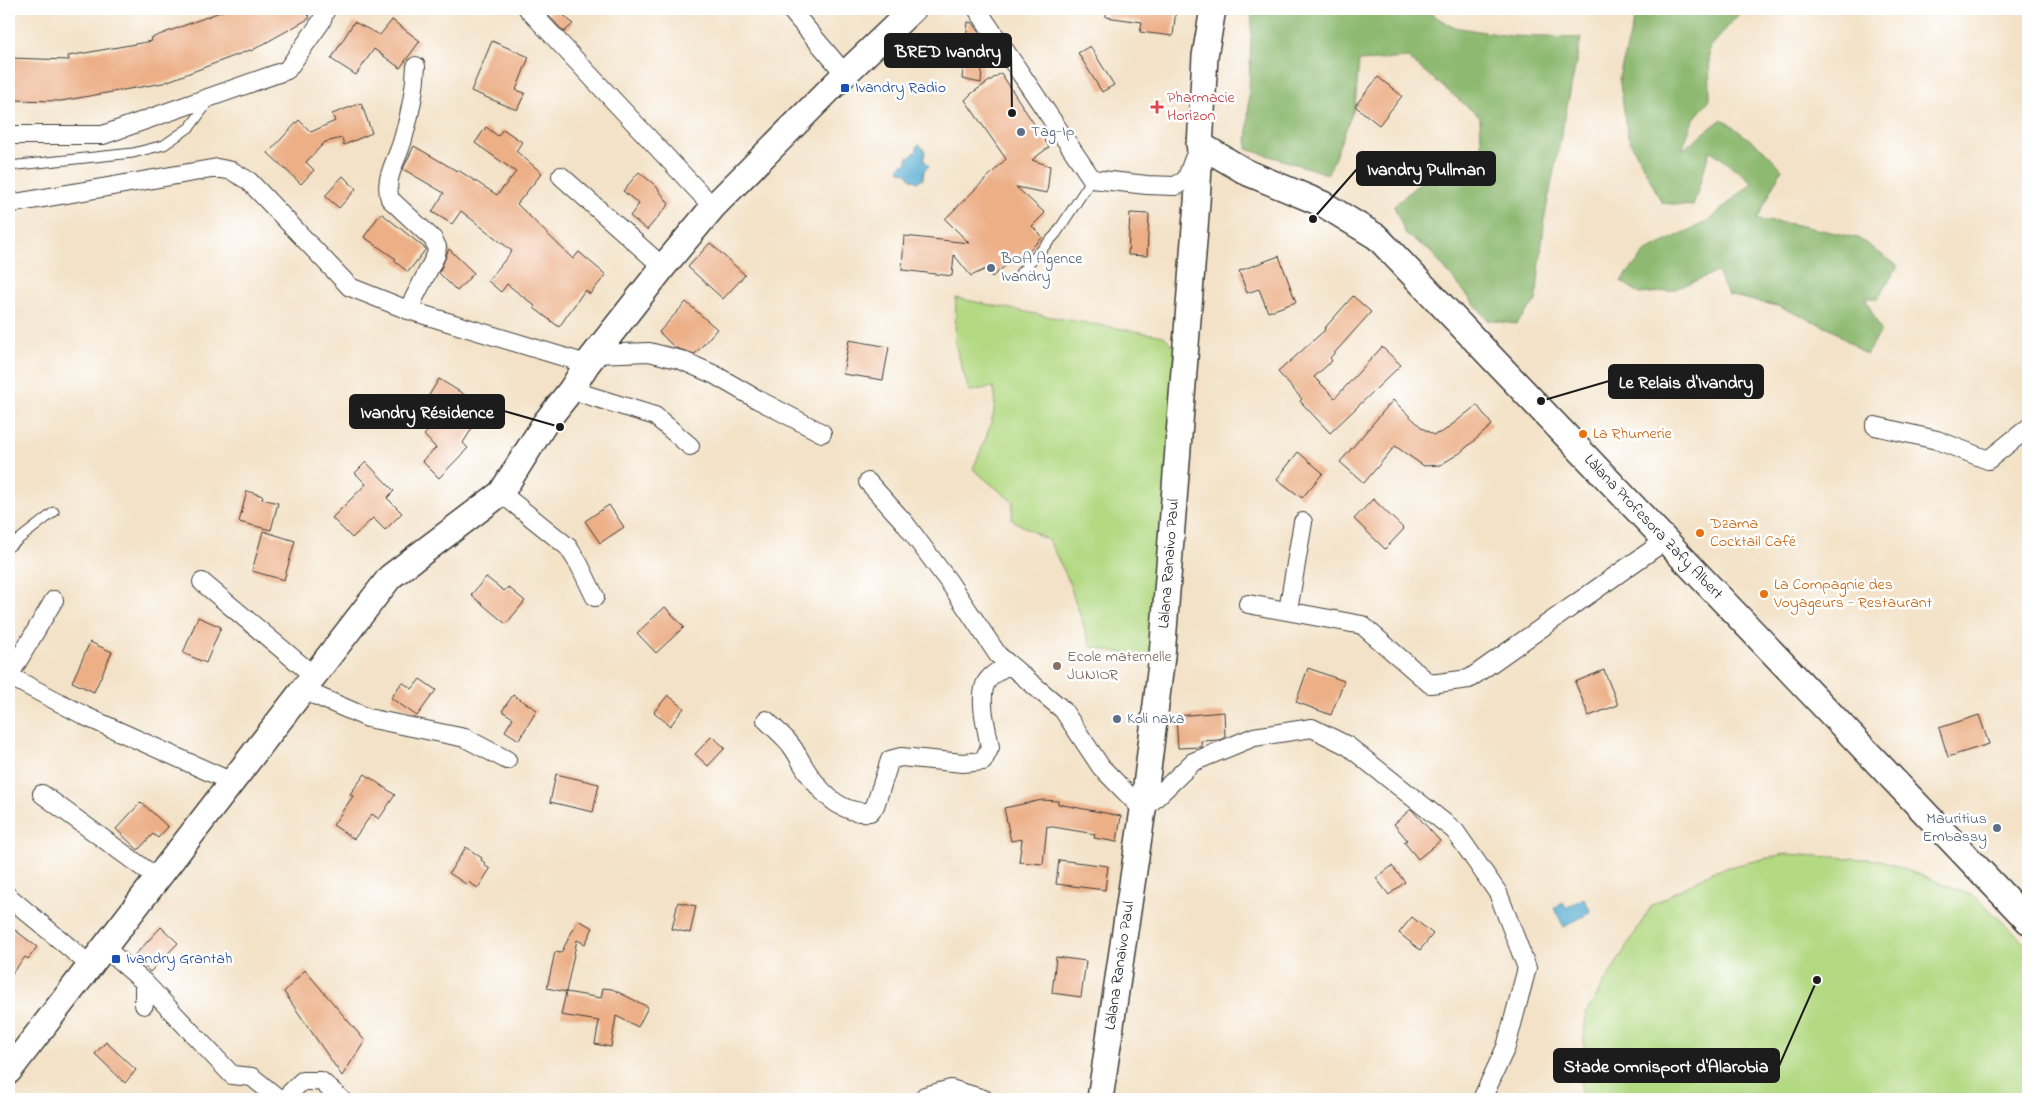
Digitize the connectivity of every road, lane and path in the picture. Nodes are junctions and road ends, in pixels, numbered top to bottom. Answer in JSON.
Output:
{"nodes":[{"id":1,"x":326,"y":9,"type":"edge"},
{"id":2,"x":528,"y":9,"type":"edge"},
{"id":3,"x":790,"y":9,"type":"edge"},
{"id":4,"x":913,"y":9,"type":"edge"},
{"id":5,"x":977,"y":9,"type":"edge"},
{"id":6,"x":1212,"y":9,"type":"edge"},
{"id":7,"x":416,"y":66,"type":"dead end"},
{"id":8,"x":845,"y":74,"type":"junction"},
{"id":9,"x":213,"y":96,"type":"junction"},
{"id":10,"x":9,"y":135,"type":"edge"},
{"id":11,"x":1199,"y":144,"type":"junction"},
{"id":12,"x":9,"y":166,"type":"edge"},
{"id":13,"x":560,"y":176,"type":"dead end"},
{"id":14,"x":1092,"y":179,"type":"junction"},
{"id":15,"x":9,"y":204,"type":"edge"},
{"id":16,"x":713,"y":207,"type":"junction"},
{"id":17,"x":663,"y":267,"type":"junction"},
{"id":18,"x":1020,"y":273,"type":"dead end"},
{"id":19,"x":408,"y":310,"type":"junction"},
{"id":20,"x":591,"y":359,"type":"junction"},
{"id":21,"x":571,"y":390,"type":"junction"},
{"id":22,"x":1875,"y":426,"type":"dead end"},
{"id":23,"x":2028,"y":428,"type":"edge"},
{"id":24,"x":822,"y":433,"type":"dead end"},
{"id":25,"x":690,"y":446,"type":"dead end"},
{"id":26,"x":868,"y":482,"type":"dead end"},
{"id":27,"x":501,"y":493,"type":"junction"},
{"id":28,"x":54,"y":512,"type":"dead end"},
{"id":29,"x":1303,"y":522,"type":"dead end"},
{"id":30,"x":1666,"y":540,"type":"junction"},
{"id":31,"x":9,"y":547,"type":"edge"},
{"id":32,"x":202,"y":582,"type":"dead end"},
{"id":33,"x":595,"y":598,"type":"dead end"},
{"id":34,"x":54,"y":600,"type":"dead end"},
{"id":35,"x":1248,"y":604,"type":"dead end"},
{"id":36,"x":1288,"y":611,"type":"junction"},
{"id":37,"x":1009,"y":664,"type":"junction"},
{"id":38,"x":9,"y":676,"type":"edge"},
{"id":39,"x":309,"y":683,"type":"junction"},
{"id":40,"x":766,"y":720,"type":"dead end"},
{"id":41,"x":507,"y":760,"type":"dead end"},
{"id":42,"x":232,"y":782,"type":"junction"},
{"id":43,"x":42,"y":794,"type":"dead end"},
{"id":44,"x":1143,"y":810,"type":"junction"},
{"id":45,"x":157,"y":878,"type":"junction"},
{"id":46,"x":9,"y":897,"type":"edge"},
{"id":47,"x":2028,"y":921,"type":"edge"},
{"id":48,"x":97,"y":956,"type":"junction"},
{"id":49,"x":144,"y":982,"type":"junction"},
{"id":50,"x":144,"y":1005,"type":"dead end"},
{"id":51,"x":9,"y":1071,"type":"edge"},
{"id":52,"x":279,"y":1099,"type":"edge"},
{"id":53,"x":284,"y":1099,"type":"edge"},
{"id":54,"x":341,"y":1099,"type":"edge"},
{"id":55,"x":924,"y":1099,"type":"edge"},
{"id":56,"x":984,"y":1099,"type":"edge"},
{"id":57,"x":1100,"y":1099,"type":"edge"},
{"id":58,"x":1482,"y":1099,"type":"edge"}],
"edges":[{"from":1,"to":9,"type":"street"},
{"from":2,"to":16,"type":"street"},
{"from":3,"to":8,"type":"street"},
{"from":4,"to":8,"type":"street"},
{"from":5,"to":14,"type":"street"},
{"from":6,"to":11,"type":"street","name":"Làlana Ranaivo Paul"},
{"from":7,"to":19,"type":"street"},
{"from":8,"to":16,"type":"street"},
{"from":9,"to":10,"type":"street"},
{"from":9,"to":12,"type":"lane"},
{"from":11,"to":14,"type":"street"},
{"from":11,"to":30,"type":"street","name":"Làlana Profesora Zafy Albert"},
{"from":11,"to":44,"type":"street","name":"Làlana Ranaivo Paul"},
{"from":13,"to":17,"type":"street"},
{"from":14,"to":18,"type":"lane"},
{"from":15,"to":19,"type":"street"},
{"from":16,"to":17,"type":"street"},
{"from":17,"to":20,"type":"street"},
{"from":19,"to":20,"type":"street"},
{"from":20,"to":21,"type":"street"},
{"from":20,"to":24,"type":"street"},
{"from":21,"to":25,"type":"street"},
{"from":21,"to":27,"type":"street"},
{"from":22,"to":23,"type":"street"},
{"from":26,"to":37,"type":"street"},
{"from":27,"to":33,"type":"street"},
{"from":27,"to":39,"type":"street"},
{"from":28,"to":31,"type":"lane"},
{"from":29,"to":36,"type":"street"},
{"from":30,"to":36,"type":"street"},
{"from":30,"to":47,"type":"street","name":"Làlana Profesora Zafy Albert"},
{"from":32,"to":39,"type":"street"},
{"from":34,"to":38,"type":"street"},
{"from":35,"to":36,"type":"street"},
{"from":37,"to":40,"type":"street"},
{"from":37,"to":44,"type":"street"},
{"from":38,"to":42,"type":"street"},
{"from":39,"to":41,"type":"street"},
{"from":39,"to":42,"type":"street"},
{"from":42,"to":45,"type":"street"},
{"from":43,"to":45,"type":"street"},
{"from":44,"to":57,"type":"street","name":"Làlana Ranaivo Paul"},
{"from":44,"to":58,"type":"street"},
{"from":45,"to":48,"type":"street"},
{"from":46,"to":48,"type":"street"},
{"from":48,"to":49,"type":"street"},
{"from":48,"to":51,"type":"street"},
{"from":49,"to":50,"type":"street"},
{"from":49,"to":52,"type":"street"},
{"from":53,"to":54,"type":"street"},
{"from":55,"to":56,"type":"street"}]}
